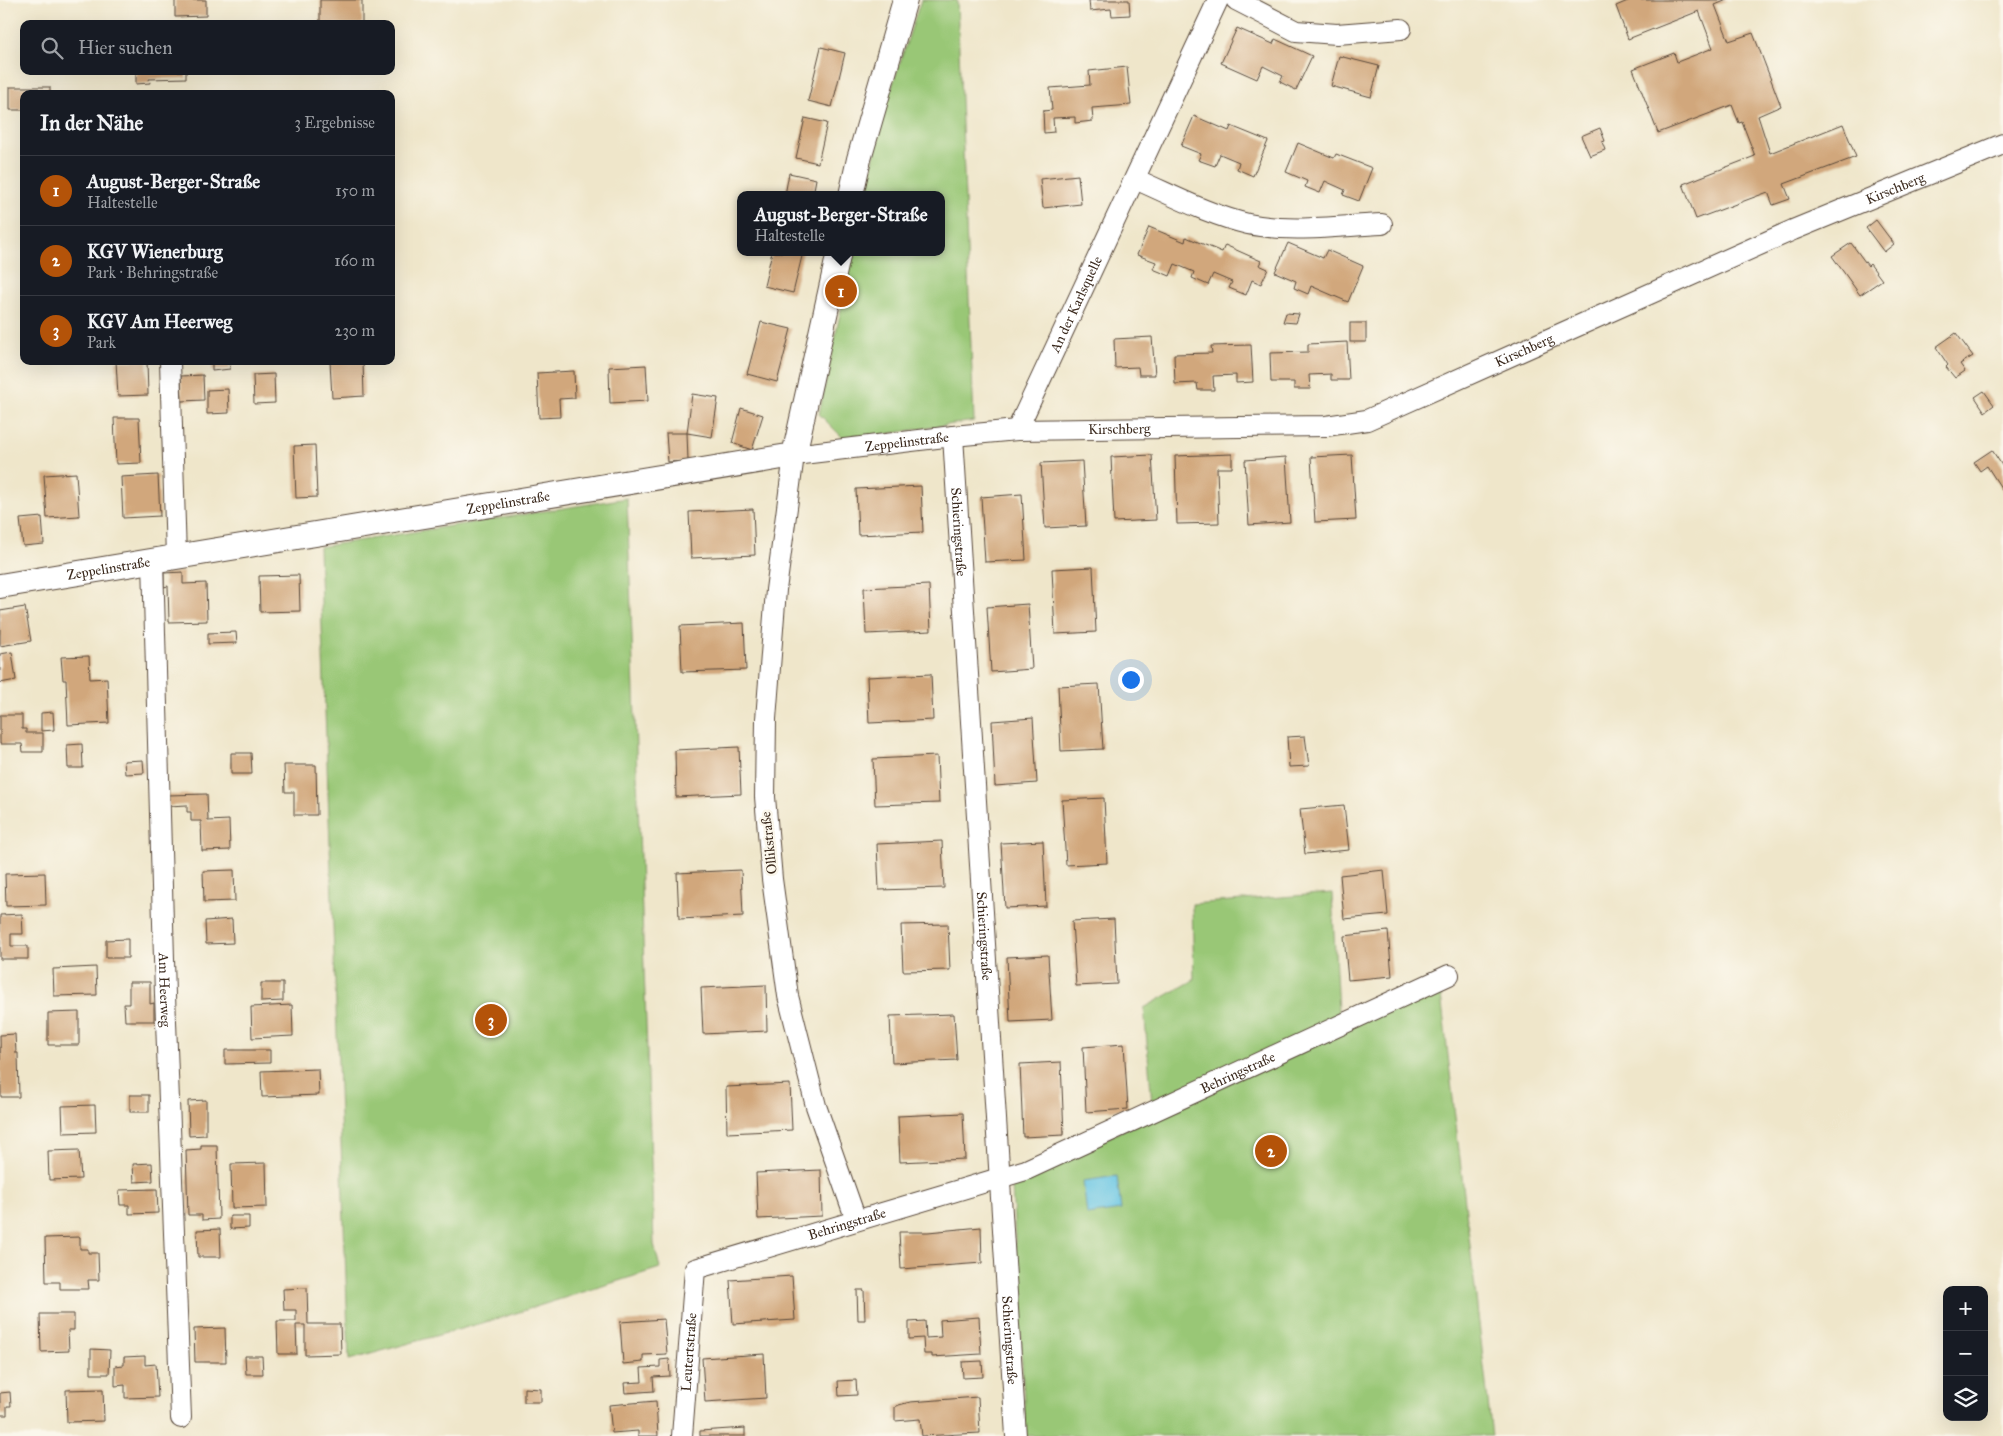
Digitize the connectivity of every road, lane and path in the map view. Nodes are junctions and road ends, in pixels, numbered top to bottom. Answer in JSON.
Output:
{"nodes":[{"id":1,"x":905,"y":0,"type":"edge"},
{"id":2,"x":1218,"y":0,"type":"edge"},
{"id":3,"x":1236,"y":0,"type":"edge"},
{"id":4,"x":1401,"y":29,"type":"dead end"},
{"id":5,"x":2003,"y":144,"type":"edge"},
{"id":6,"x":1135,"y":179,"type":"junction"},
{"id":7,"x":853,"y":191,"type":"edge"},
{"id":8,"x":1382,"y":224,"type":"dead end"},
{"id":9,"x":838,"y":256,"type":"edge"},
{"id":10,"x":170,"y":365,"type":"edge"},
{"id":11,"x":1017,"y":430,"type":"junction"},
{"id":12,"x":953,"y":436,"type":"junction"},
{"id":13,"x":794,"y":455,"type":"junction"},
{"id":14,"x":176,"y":556,"type":"junction"},
{"id":15,"x":153,"y":561,"type":"junction"},
{"id":16,"x":0,"y":586,"type":"edge"},
{"id":17,"x":1449,"y":975,"type":"dead end"},
{"id":18,"x":999,"y":1178,"type":"junction"},
{"id":19,"x":856,"y":1220,"type":"junction"},
{"id":20,"x":695,"y":1269,"type":"joint"},
{"id":21,"x":181,"y":1418,"type":"dead end"},
{"id":22,"x":682,"y":1436,"type":"edge"},
{"id":23,"x":1016,"y":1436,"type":"edge"}],
"edges":[{"from":1,"to":7,"type":"street"},
{"from":2,"to":6,"type":"street","name":"An der Karlsquelle"},
{"from":3,"to":4,"type":"street"},
{"from":5,"to":11,"type":"street","name":"Kirschberg"},
{"from":6,"to":8,"type":"street"},
{"from":6,"to":11,"type":"street","name":"An der Karlsquelle"},
{"from":9,"to":13,"type":"street"},
{"from":10,"to":14,"type":"street"},
{"from":11,"to":12,"type":"street","name":"Zeppelinstraße"},
{"from":12,"to":13,"type":"street","name":"Zeppelinstraße"},
{"from":12,"to":18,"type":"street","name":"Schieringstraße"},
{"from":13,"to":14,"type":"street","name":"Zeppelinstraße"},
{"from":13,"to":19,"type":"street","name":"Ollikstraße"},
{"from":14,"to":15,"type":"street","name":"Zeppelinstraße"},
{"from":15,"to":16,"type":"street","name":"Zeppelinstraße"},
{"from":15,"to":21,"type":"street","name":"Am Heerweg"},
{"from":17,"to":18,"type":"street","name":"Behringstraße"},
{"from":18,"to":19,"type":"street","name":"Behringstraße"},
{"from":18,"to":23,"type":"street","name":"Schieringstraße"},
{"from":19,"to":20,"type":"street","name":"Behringstraße"},
{"from":20,"to":22,"type":"street","name":"Leutertstraße"}]}
